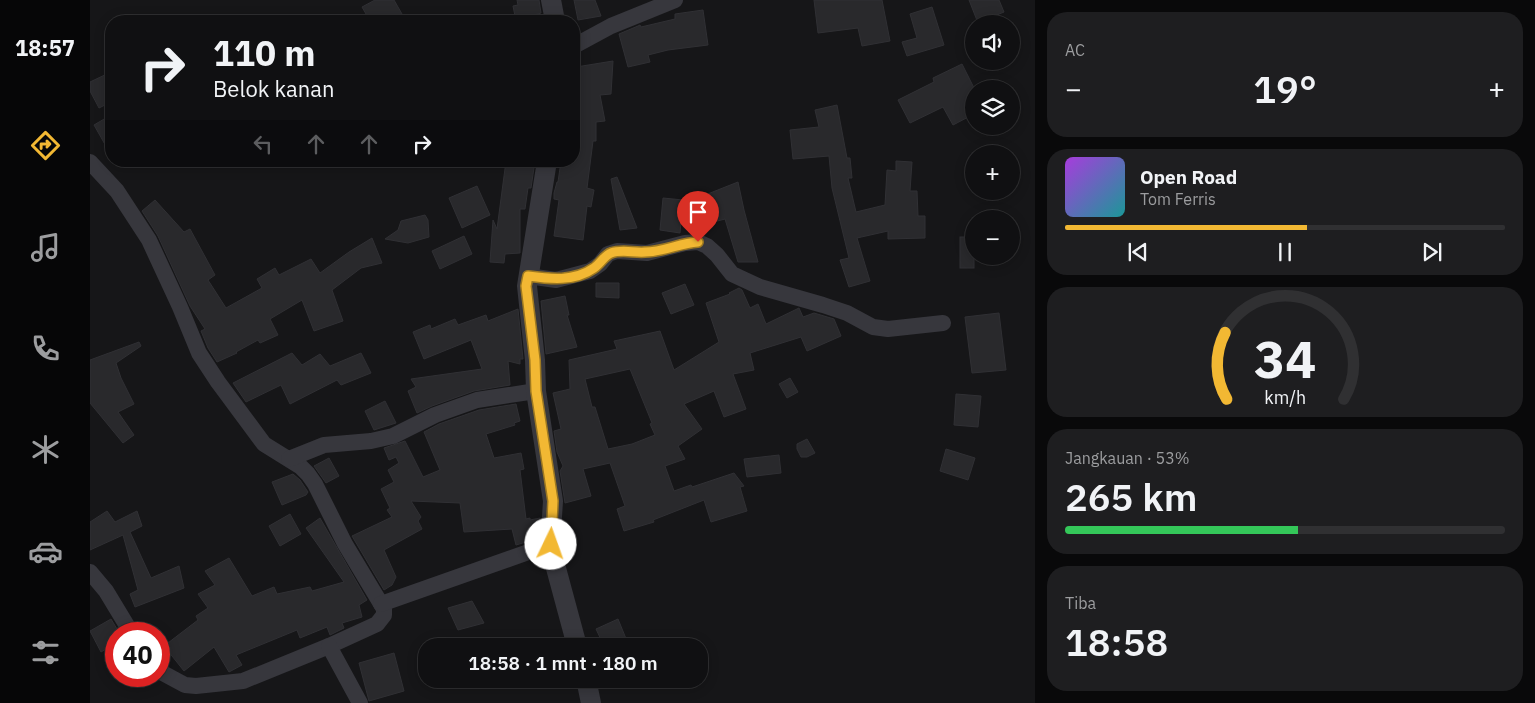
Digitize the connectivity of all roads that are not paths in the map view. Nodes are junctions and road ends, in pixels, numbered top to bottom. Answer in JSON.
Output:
{"nodes":[{"id":1,"x":551,"y":0,"type":"edge"},
{"id":2,"x":675,"y":0,"type":"edge"},
{"id":3,"x":554,"y":15,"type":"edge"},
{"id":4,"x":580,"y":43,"type":"edge"},
{"id":5,"x":90,"y":162,"type":"edge"},
{"id":6,"x":546,"y":167,"type":"edge"},
{"id":7,"x":528,"y":276,"type":"junction"},
{"id":8,"x":943,"y":323,"type":"dead end"},
{"id":9,"x":536,"y":391,"type":"junction"},
{"id":10,"x":289,"y":459,"type":"junction"},
{"id":11,"x":551,"y":544,"type":"junction"},
{"id":12,"x":90,"y":572,"type":"edge"},
{"id":13,"x":381,"y":604,"type":"junction"},
{"id":14,"x":125,"y":622,"type":"edge"},
{"id":15,"x":575,"y":638,"type":"edge"},
{"id":16,"x":329,"y":646,"type":"junction"},
{"id":17,"x":170,"y":677,"type":"edge"},
{"id":18,"x":588,"y":688,"type":"edge"},
{"id":19,"x":360,"y":703,"type":"edge"},
{"id":20,"x":591,"y":703,"type":"edge"}],
"edges":[{"from":1,"to":3,"type":"street"},
{"from":2,"to":4,"type":"street"},
{"from":5,"to":10,"type":"street"},
{"from":6,"to":7,"type":"street"},
{"from":7,"to":8,"type":"street"},
{"from":7,"to":9,"type":"street"},
{"from":9,"to":10,"type":"street"},
{"from":9,"to":11,"type":"street"},
{"from":10,"to":13,"type":"street"},
{"from":11,"to":13,"type":"street"},
{"from":11,"to":15,"type":"street"},
{"from":12,"to":14,"type":"street"},
{"from":13,"to":16,"type":"street"},
{"from":16,"to":17,"type":"street"},
{"from":16,"to":19,"type":"street"},
{"from":18,"to":20,"type":"street"}]}
